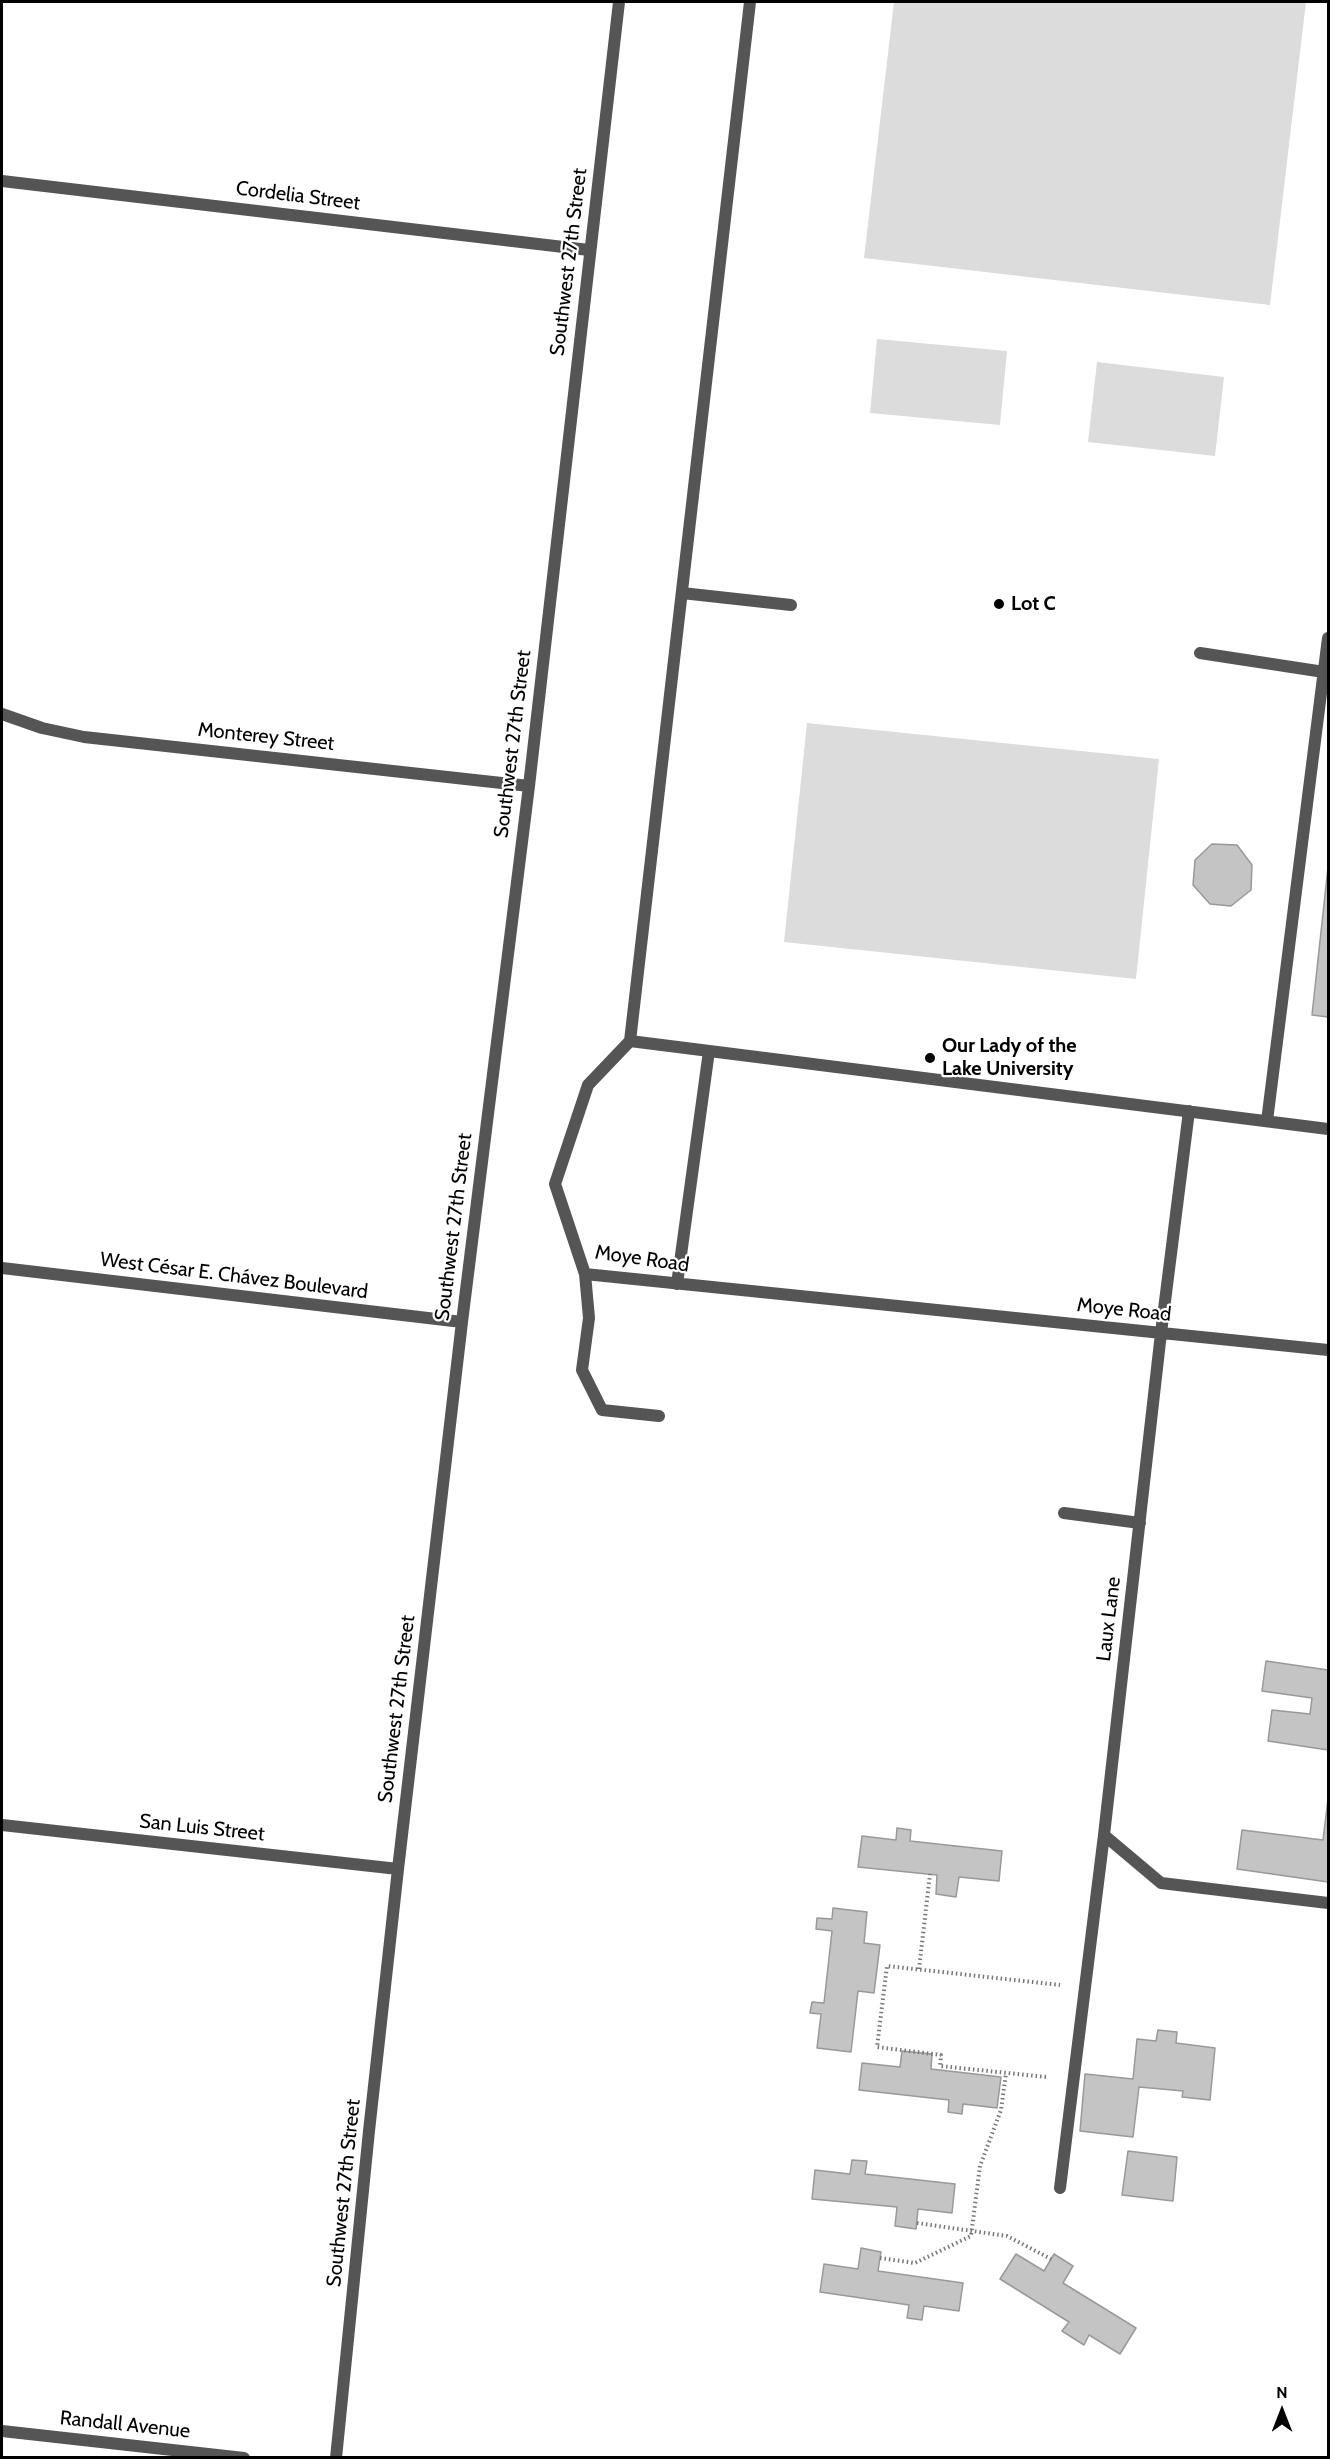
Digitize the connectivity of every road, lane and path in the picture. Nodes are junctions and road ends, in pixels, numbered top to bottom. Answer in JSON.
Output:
{"nodes":[{"id":1,"x":619,"y":2,"type":"edge"},
{"id":2,"x":750,"y":2,"type":"edge"},
{"id":3,"x":2,"y":181,"type":"edge"},
{"id":4,"x":590,"y":250,"type":"junction"},
{"id":5,"x":682,"y":593,"type":"junction"},
{"id":6,"x":791,"y":605,"type":"dead end"},
{"id":7,"x":1329,"y":638,"type":"edge"},
{"id":8,"x":1200,"y":653,"type":"dead end"},
{"id":9,"x":1324,"y":672,"type":"junction"},
{"id":10,"x":2,"y":714,"type":"edge"},
{"id":11,"x":529,"y":786,"type":"junction"},
{"id":12,"x":630,"y":1041,"type":"junction"},
{"id":13,"x":709,"y":1051,"type":"junction"},
{"id":14,"x":1189,"y":1111,"type":"junction"},
{"id":15,"x":1267,"y":1121,"type":"junction"},
{"id":16,"x":1329,"y":1129,"type":"edge"},
{"id":17,"x":2,"y":1268,"type":"edge"},
{"id":18,"x":585,"y":1274,"type":"junction"},
{"id":19,"x":677,"y":1284,"type":"junction"},
{"id":20,"x":462,"y":1322,"type":"junction"},
{"id":21,"x":1161,"y":1333,"type":"junction"},
{"id":22,"x":1329,"y":1350,"type":"edge"},
{"id":23,"x":659,"y":1416,"type":"dead end"},
{"id":24,"x":1064,"y":1514,"type":"dead end"},
{"id":25,"x":1140,"y":1523,"type":"junction"},
{"id":26,"x":2,"y":1825,"type":"edge"},
{"id":27,"x":1104,"y":1835,"type":"junction"},
{"id":28,"x":398,"y":1869,"type":"junction"},
{"id":29,"x":930,"y":1874,"type":"dead end"},
{"id":30,"x":1329,"y":1903,"type":"edge"},
{"id":31,"x":919,"y":1969,"type":"junction"},
{"id":32,"x":1085,"y":1988,"type":"junction"},
{"id":33,"x":1006,"y":2073,"type":"junction"},
{"id":34,"x":1073,"y":2081,"type":"junction"},
{"id":35,"x":1060,"y":2188,"type":"dead end"},
{"id":36,"x":916,"y":2223,"type":"dead end"},
{"id":37,"x":973,"y":2230,"type":"junction"},
{"id":38,"x":880,"y":2258,"type":"dead end"},
{"id":39,"x":1051,"y":2259,"type":"dead end"},
{"id":40,"x":2,"y":2431,"type":"edge"},
{"id":41,"x":244,"y":2457,"type":"edge"},
{"id":42,"x":336,"y":2457,"type":"edge"}],
"edges":[{"from":1,"to":4,"type":"street","name":"Southwest 27th Street"},
{"from":2,"to":5,"type":"street"},
{"from":3,"to":4,"type":"street","name":"Cordelia Street"},
{"from":4,"to":11,"type":"street","name":"Southwest 27th Street"},
{"from":5,"to":6,"type":"street"},
{"from":5,"to":12,"type":"street"},
{"from":7,"to":9,"type":"street"},
{"from":8,"to":9,"type":"street"},
{"from":9,"to":15,"type":"street"},
{"from":10,"to":11,"type":"street","name":"Monterey Street"},
{"from":11,"to":20,"type":"street","name":"Southwest 27th Street"},
{"from":12,"to":13,"type":"street"},
{"from":12,"to":18,"type":"street","name":"Moye Road"},
{"from":13,"to":14,"type":"street"},
{"from":13,"to":19,"type":"street"},
{"from":14,"to":15,"type":"street"},
{"from":14,"to":21,"type":"street","name":"Laux Lane"},
{"from":15,"to":16,"type":"street"},
{"from":17,"to":20,"type":"street","name":"West César E. Chávez Boulevard"},
{"from":18,"to":19,"type":"street","name":"Moye Road"},
{"from":18,"to":23,"type":"street"},
{"from":19,"to":21,"type":"street","name":"Moye Road"},
{"from":20,"to":28,"type":"street","name":"Southwest 27th Street"},
{"from":21,"to":22,"type":"street","name":"Moye Road"},
{"from":21,"to":25,"type":"street","name":"Laux Lane"},
{"from":24,"to":25,"type":"street"},
{"from":25,"to":27,"type":"street","name":"Laux Lane"},
{"from":26,"to":28,"type":"street","name":"San Luis Street"},
{"from":27,"to":30,"type":"street"},
{"from":27,"to":32,"type":"street","name":"Laux Lane"},
{"from":28,"to":42,"type":"street","name":"Southwest 27th Street"},
{"from":29,"to":31,"type":"path"},
{"from":31,"to":32,"type":"path"},
{"from":31,"to":33,"type":"path"},
{"from":32,"to":34,"type":"street","name":"Laux Lane"},
{"from":33,"to":34,"type":"path"},
{"from":33,"to":37,"type":"path"},
{"from":34,"to":35,"type":"street","name":"Laux Lane"},
{"from":36,"to":37,"type":"path"},
{"from":37,"to":38,"type":"path"},
{"from":37,"to":39,"type":"path"},
{"from":40,"to":41,"type":"street","name":"Randall Avenue"}]}
